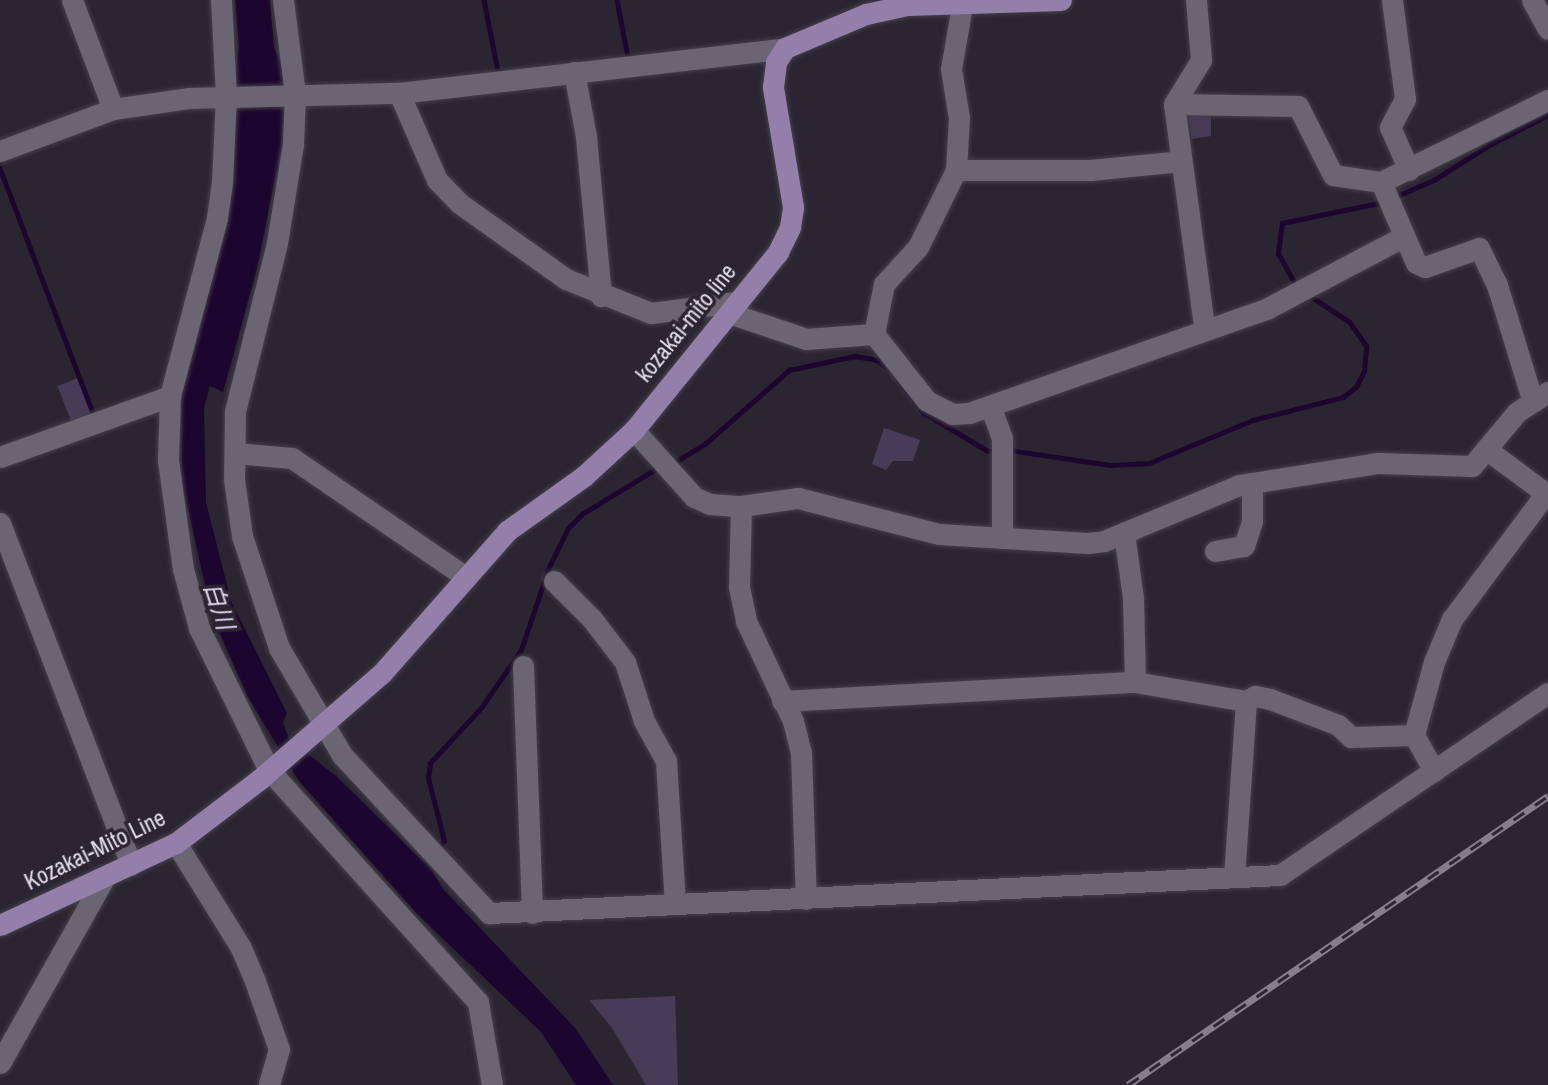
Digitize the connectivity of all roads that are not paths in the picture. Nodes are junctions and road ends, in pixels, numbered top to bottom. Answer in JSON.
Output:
{"nodes":[{"id":1,"x":72,"y":0,"type":"edge"},
{"id":2,"x":221,"y":0,"type":"edge"},
{"id":3,"x":283,"y":0,"type":"edge"},
{"id":4,"x":1061,"y":0,"type":"edge"},
{"id":5,"x":1196,"y":0,"type":"edge"},
{"id":6,"x":1392,"y":0,"type":"edge"},
{"id":7,"x":1532,"y":0,"type":"edge"},
{"id":8,"x":962,"y":5,"type":"junction"},
{"id":9,"x":865,"y":7,"type":"edge"},
{"id":10,"x":1548,"y":29,"type":"edge"},
{"id":11,"x":785,"y":48,"type":"junction"},
{"id":12,"x":574,"y":72,"type":"junction"},
{"id":13,"x":399,"y":93,"type":"junction"},
{"id":14,"x":291,"y":94,"type":"junction"},
{"id":15,"x":228,"y":95,"type":"junction"},
{"id":16,"x":1548,"y":100,"type":"edge"},
{"id":17,"x":1174,"y":104,"type":"junction"},
{"id":18,"x":113,"y":109,"type":"junction"},
{"id":19,"x":0,"y":151,"type":"edge"},
{"id":20,"x":1181,"y":161,"type":"junction"},
{"id":21,"x":956,"y":170,"type":"junction"},
{"id":22,"x":1409,"y":170,"type":"junction"},
{"id":23,"x":1386,"y":195,"type":"junction"},
{"id":24,"x":1401,"y":238,"type":"junction"},
{"id":25,"x":601,"y":296,"type":"junction"},
{"id":26,"x":731,"y":307,"type":"junction"},
{"id":27,"x":1204,"y":327,"type":"junction"},
{"id":28,"x":874,"y":334,"type":"junction"},
{"id":29,"x":170,"y":396,"type":"junction"},
{"id":30,"x":1541,"y":397,"type":"edge"},
{"id":31,"x":991,"y":408,"type":"junction"},
{"id":32,"x":634,"y":430,"type":"junction"},
{"id":33,"x":1486,"y":449,"type":"junction"},
{"id":34,"x":235,"y":453,"type":"junction"},
{"id":35,"x":0,"y":457,"type":"edge"},
{"id":36,"x":1252,"y":483,"type":"junction"},
{"id":37,"x":1547,"y":494,"type":"edge"},
{"id":38,"x":741,"y":506,"type":"junction"},
{"id":39,"x":0,"y":523,"type":"edge"},
{"id":40,"x":1124,"y":534,"type":"junction"},
{"id":41,"x":1002,"y":538,"type":"junction"},
{"id":42,"x":1215,"y":551,"type":"dead end"},
{"id":43,"x":466,"y":577,"type":"junction"},
{"id":44,"x":554,"y":582,"type":"dead end"},
{"id":45,"x":523,"y":666,"type":"dead end"},
{"id":46,"x":1135,"y":682,"type":"junction"},
{"id":47,"x":1548,"y":693,"type":"edge"},
{"id":48,"x":782,"y":701,"type":"junction"},
{"id":49,"x":1246,"y":701,"type":"junction"},
{"id":50,"x":321,"y":727,"type":"junction"},
{"id":51,"x":1414,"y":735,"type":"junction"},
{"id":52,"x":272,"y":767,"type":"junction"},
{"id":53,"x":1434,"y":771,"type":"junction"},
{"id":54,"x":176,"y":843,"type":"junction"},
{"id":55,"x":131,"y":865,"type":"junction"},
{"id":56,"x":1234,"y":876,"type":"junction"},
{"id":57,"x":105,"y":877,"type":"junction"},
{"id":58,"x":806,"y":899,"type":"junction"},
{"id":59,"x":675,"y":904,"type":"junction"},
{"id":60,"x":531,"y":913,"type":"junction"},
{"id":61,"x":0,"y":925,"type":"edge"},
{"id":62,"x":0,"y":1063,"type":"edge"},
{"id":63,"x":269,"y":1085,"type":"edge"},
{"id":64,"x":492,"y":1085,"type":"edge"}],
"edges":[{"from":1,"to":18,"type":"street"},
{"from":2,"to":15,"type":"street"},
{"from":3,"to":14,"type":"street"},
{"from":4,"to":8,"type":"main road"},
{"from":5,"to":17,"type":"street"},
{"from":6,"to":22,"type":"street"},
{"from":7,"to":10,"type":"street"},
{"from":8,"to":9,"type":"main road"},
{"from":8,"to":21,"type":"street"},
{"from":9,"to":11,"type":"main road"},
{"from":11,"to":12,"type":"street"},
{"from":11,"to":26,"type":"main road","name":"kozakai-mito line"},
{"from":12,"to":13,"type":"street"},
{"from":12,"to":25,"type":"street"},
{"from":13,"to":14,"type":"street"},
{"from":13,"to":25,"type":"street"},
{"from":14,"to":15,"type":"street"},
{"from":14,"to":34,"type":"street"},
{"from":15,"to":18,"type":"street"},
{"from":15,"to":29,"type":"street"},
{"from":16,"to":22,"type":"street"},
{"from":17,"to":20,"type":"street"},
{"from":17,"to":23,"type":"street"},
{"from":18,"to":19,"type":"street"},
{"from":20,"to":21,"type":"street"},
{"from":20,"to":27,"type":"street"},
{"from":21,"to":28,"type":"street"},
{"from":22,"to":23,"type":"street"},
{"from":23,"to":24,"type":"street"},
{"from":24,"to":27,"type":"street"},
{"from":24,"to":30,"type":"street"},
{"from":25,"to":26,"type":"street"},
{"from":26,"to":28,"type":"street"},
{"from":26,"to":32,"type":"main road","name":"kozakai-mito line"},
{"from":27,"to":31,"type":"street"},
{"from":28,"to":31,"type":"street"},
{"from":29,"to":35,"type":"street"},
{"from":29,"to":52,"type":"street"},
{"from":30,"to":33,"type":"street"},
{"from":31,"to":41,"type":"street"},
{"from":32,"to":38,"type":"street"},
{"from":32,"to":43,"type":"main road","name":"kozakai-mito line"},
{"from":33,"to":36,"type":"street"},
{"from":33,"to":37,"type":"street"},
{"from":34,"to":43,"type":"street"},
{"from":34,"to":50,"type":"street"},
{"from":36,"to":40,"type":"street"},
{"from":36,"to":42,"type":"street"},
{"from":37,"to":51,"type":"street"},
{"from":38,"to":41,"type":"street"},
{"from":38,"to":48,"type":"street"},
{"from":39,"to":55,"type":"street"},
{"from":40,"to":41,"type":"street"},
{"from":40,"to":46,"type":"street"},
{"from":43,"to":50,"type":"main road","name":"kozakai-mito line"},
{"from":44,"to":59,"type":"street"},
{"from":45,"to":60,"type":"street"},
{"from":46,"to":48,"type":"street"},
{"from":46,"to":49,"type":"street"},
{"from":47,"to":53,"type":"street"},
{"from":48,"to":58,"type":"street"},
{"from":49,"to":51,"type":"street"},
{"from":49,"to":56,"type":"street"},
{"from":50,"to":52,"type":"main road","name":"kozakai-mito line"},
{"from":50,"to":60,"type":"street"},
{"from":51,"to":53,"type":"street"},
{"from":52,"to":54,"type":"main road","name":"Kozakai-Mito Line"},
{"from":52,"to":64,"type":"street"},
{"from":53,"to":56,"type":"street"},
{"from":54,"to":55,"type":"main road","name":"Kozakai-Mito Line"},
{"from":54,"to":63,"type":"street"},
{"from":55,"to":57,"type":"main road","name":"Kozakai-Mito Line"},
{"from":56,"to":58,"type":"street"},
{"from":57,"to":61,"type":"main road","name":"Kozakai-Mito Line"},
{"from":57,"to":62,"type":"street"},
{"from":58,"to":59,"type":"street"},
{"from":59,"to":60,"type":"street"}]}
